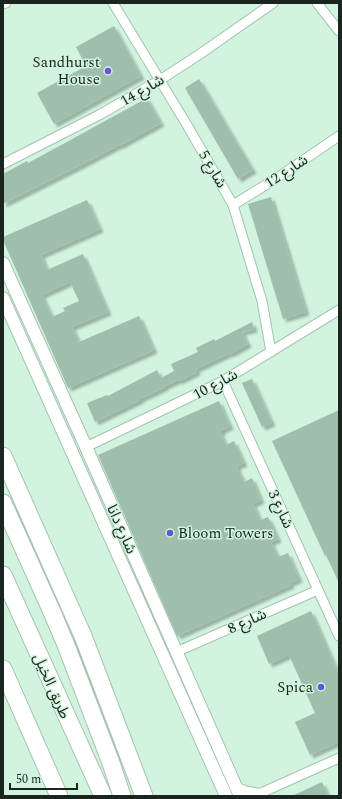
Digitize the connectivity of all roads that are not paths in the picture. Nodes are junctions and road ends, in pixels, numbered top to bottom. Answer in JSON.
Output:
{"nodes":[{"id":1,"x":6,"y":3,"type":"edge"},
{"id":2,"x":113,"y":3,"type":"edge"},
{"id":3,"x":273,"y":3,"type":"edge"},
{"id":4,"x":317,"y":3,"type":"edge"},
{"id":5,"x":3,"y":4,"type":"edge"},
{"id":6,"x":339,"y":31,"type":"edge"},
{"id":7,"x":160,"y":80,"type":"junction"},
{"id":8,"x":339,"y":136,"type":"edge"},
{"id":9,"x":3,"y":164,"type":"edge"},
{"id":10,"x":233,"y":205,"type":"junction"},
{"id":11,"x":3,"y":263,"type":"edge"},
{"id":12,"x":3,"y":298,"type":"edge"},
{"id":13,"x":339,"y":310,"type":"edge"},
{"id":14,"x":271,"y":352,"type":"junction"},
{"id":15,"x":223,"y":381,"type":"junction"},
{"id":16,"x":86,"y":446,"type":"junction"},
{"id":17,"x":72,"y":451,"type":"junction"},
{"id":18,"x":3,"y":456,"type":"edge"},
{"id":19,"x":3,"y":503,"type":"edge"},
{"id":20,"x":3,"y":575,"type":"edge"},
{"id":21,"x":318,"y":590,"type":"junction"},
{"id":22,"x":339,"y":636,"type":"edge"},
{"id":23,"x":177,"y":653,"type":"junction"},
{"id":24,"x":164,"y":659,"type":"junction"},
{"id":25,"x":3,"y":669,"type":"edge"},
{"id":26,"x":339,"y":758,"type":"edge"},
{"id":27,"x":238,"y":792,"type":"edge"},
{"id":28,"x":260,"y":794,"type":"edge"},
{"id":29,"x":59,"y":796,"type":"edge"},
{"id":30,"x":103,"y":796,"type":"edge"},
{"id":31,"x":122,"y":796,"type":"edge"},
{"id":32,"x":144,"y":796,"type":"edge"},
{"id":33,"x":226,"y":796,"type":"edge"}],
"edges":[{"from":1,"to":5,"type":"street"},
{"from":2,"to":7,"type":"street","name":"شارع 5"},
{"from":3,"to":7,"type":"street","name":"شارع 14"},
{"from":4,"to":6,"type":"street"},
{"from":7,"to":9,"type":"street","name":"شارع 14"},
{"from":7,"to":10,"type":"street","name":"شارع 5"},
{"from":8,"to":10,"type":"street","name":"شارع 12"},
{"from":10,"to":14,"type":"street","name":"شارع 5"},
{"from":11,"to":16,"type":"street","name":"شارع دانا"},
{"from":12,"to":17,"type":"street","name":"شارع دانا"},
{"from":13,"to":14,"type":"street","name":"شارع 10"},
{"from":14,"to":15,"type":"street","name":"شارع 10"},
{"from":15,"to":16,"type":"street","name":"شارع 10"},
{"from":15,"to":21,"type":"street","name":"شارع 3"},
{"from":16,"to":17,"type":"street"},
{"from":16,"to":17,"type":"street"},
{"from":16,"to":23,"type":"street","name":"شارع دانا"},
{"from":17,"to":24,"type":"street","name":"شارع دانا"},
{"from":18,"to":32,"type":"highway"},
{"from":19,"to":31,"type":"highway"},
{"from":20,"to":30,"type":"highway","name":"طريق الخيل"},
{"from":21,"to":22,"type":"street","name":"شارع 3"},
{"from":21,"to":23,"type":"street","name":"شارع 8"},
{"from":23,"to":24,"type":"street"},
{"from":23,"to":24,"type":"street"},
{"from":23,"to":27,"type":"street","name":"شارع دانا"},
{"from":24,"to":33,"type":"street","name":"شارع دانا"},
{"from":25,"to":29,"type":"highway"},
{"from":26,"to":28,"type":"street"},
{"from":27,"to":28,"type":"street"}]}
